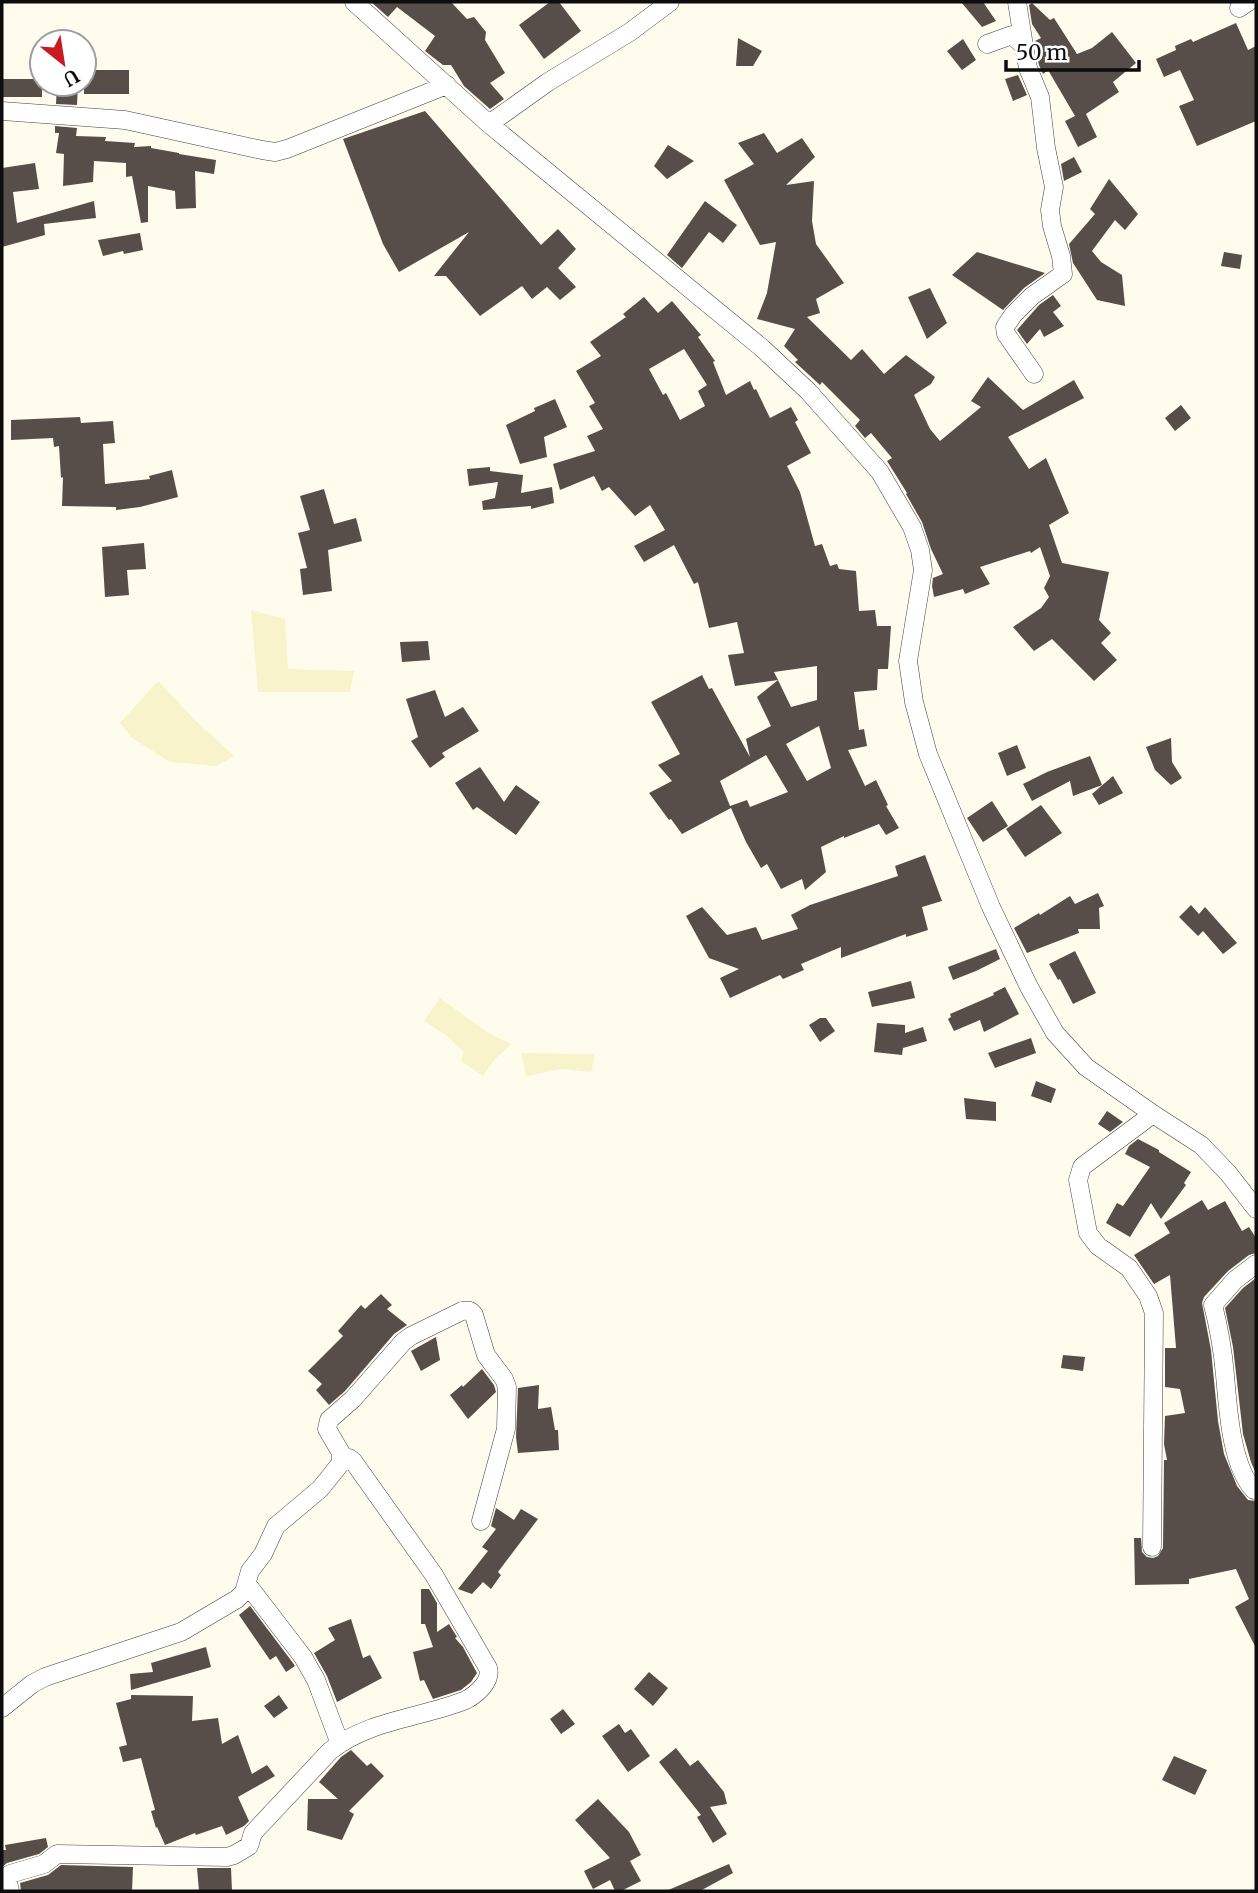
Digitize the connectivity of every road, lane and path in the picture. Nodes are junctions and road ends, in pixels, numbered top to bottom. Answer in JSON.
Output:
{"nodes":[{"id":1,"x":354,"y":2,"type":"edge"},
{"id":2,"x":670,"y":2,"type":"edge"},
{"id":3,"x":1017,"y":2,"type":"edge"},
{"id":4,"x":987,"y":44,"type":"dead end"},
{"id":5,"x":1024,"y":46,"type":"junction"},
{"id":6,"x":447,"y":85,"type":"junction"},
{"id":7,"x":2,"y":111,"type":"edge"},
{"id":8,"x":489,"y":124,"type":"junction"},
{"id":9,"x":1034,"y":374,"type":"dead end"},
{"id":10,"x":1153,"y":1114,"type":"junction"},
{"id":11,"x":1256,"y":1209,"type":"edge"},
{"id":12,"x":1256,"y":1264,"type":"edge"},
{"id":13,"x":342,"y":1459,"type":"junction"},
{"id":14,"x":1256,"y":1490,"type":"edge"},
{"id":15,"x":481,"y":1521,"type":"dead end"},
{"id":16,"x":1152,"y":1547,"type":"dead end"},
{"id":17,"x":247,"y":1584,"type":"junction"},
{"id":18,"x":2,"y":1708,"type":"edge"},
{"id":19,"x":340,"y":1744,"type":"junction"},
{"id":20,"x":10,"y":1891,"type":"edge"}],
"edges":[{"from":1,"to":6,"type":"street"},
{"from":2,"to":8,"type":"street"},
{"from":3,"to":5,"type":"street"},
{"from":4,"to":5,"type":"street"},
{"from":5,"to":9,"type":"street"},
{"from":6,"to":7,"type":"street"},
{"from":6,"to":8,"type":"street"},
{"from":8,"to":10,"type":"street"},
{"from":10,"to":11,"type":"street"},
{"from":10,"to":16,"type":"street"},
{"from":12,"to":14,"type":"street"},
{"from":13,"to":15,"type":"street"},
{"from":13,"to":17,"type":"street"},
{"from":13,"to":19,"type":"street"},
{"from":17,"to":18,"type":"street"},
{"from":17,"to":19,"type":"street"},
{"from":19,"to":20,"type":"street"}]}
